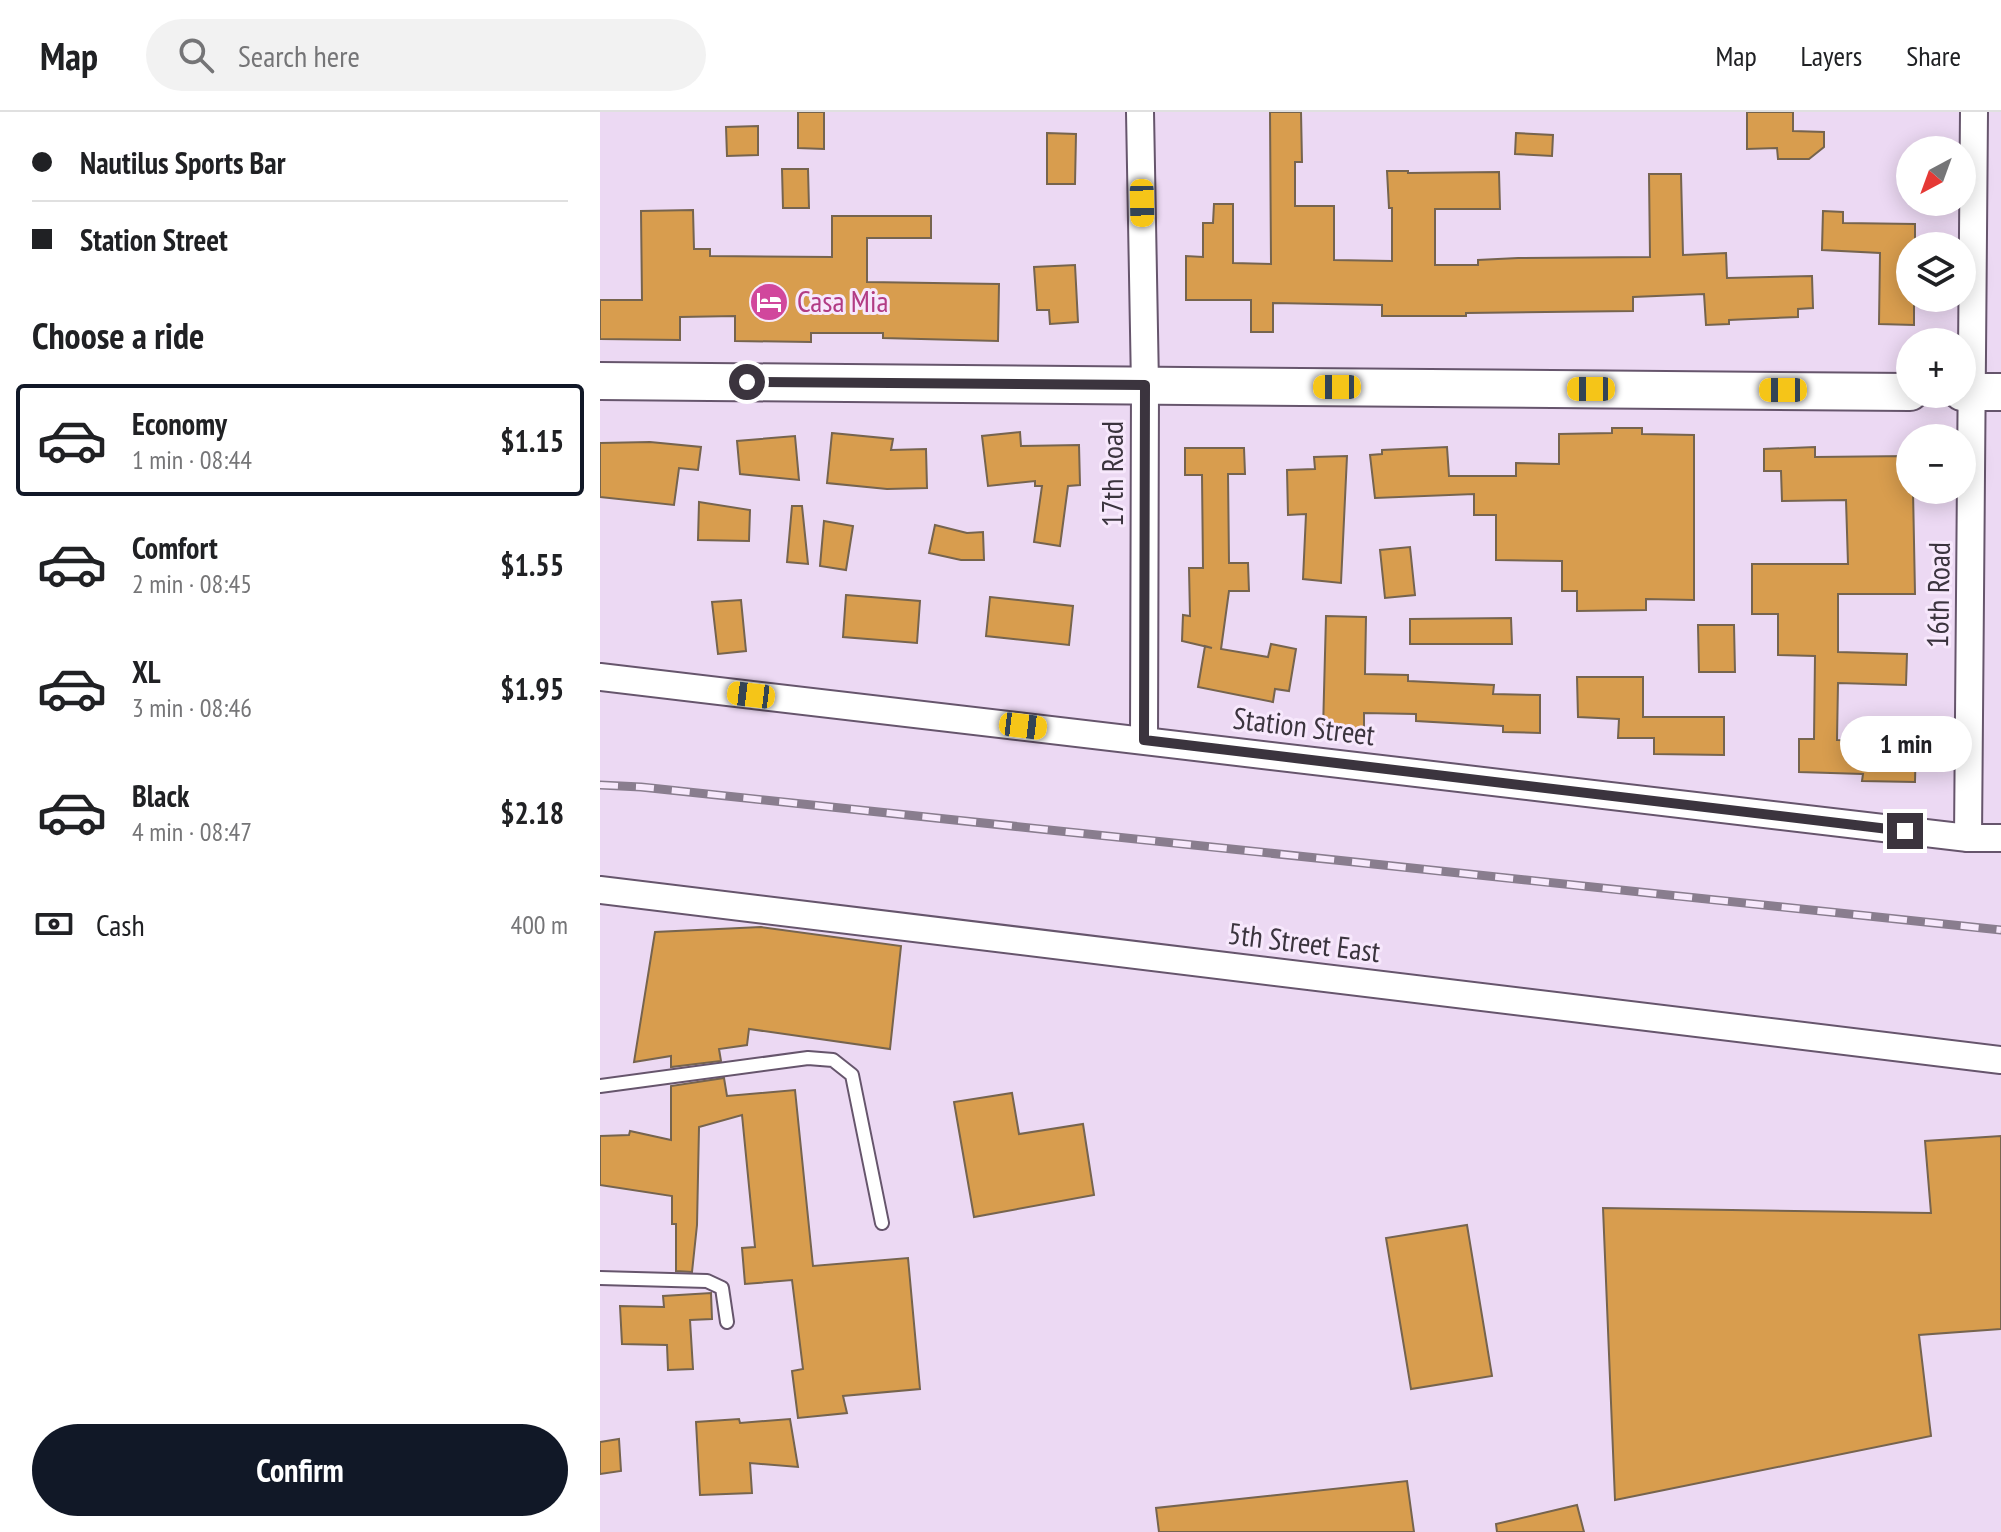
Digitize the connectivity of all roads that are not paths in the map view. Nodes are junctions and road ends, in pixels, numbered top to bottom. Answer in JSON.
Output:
{"nodes":[{"id":1,"x":1140,"y":112,"type":"edge"},
{"id":2,"x":1974,"y":112,"type":"edge"},
{"id":3,"x":600,"y":381,"type":"edge"},
{"id":4,"x":1145,"y":385,"type":"junction"},
{"id":5,"x":1896,"y":392,"type":"edge"},
{"id":6,"x":1979,"y":392,"type":"edge"},
{"id":7,"x":600,"y":677,"type":"edge"},
{"id":8,"x":1144,"y":740,"type":"junction"},
{"id":9,"x":1968,"y":838,"type":"junction"},
{"id":10,"x":2001,"y":838,"type":"edge"},
{"id":11,"x":600,"y":890,"type":"edge"},
{"id":12,"x":2001,"y":1060,"type":"edge"},
{"id":13,"x":600,"y":1086,"type":"edge"},
{"id":14,"x":882,"y":1223,"type":"dead end"},
{"id":15,"x":600,"y":1278,"type":"edge"},
{"id":16,"x":727,"y":1322,"type":"dead end"}],
"edges":[{"from":1,"to":4,"type":"street","name":"17th Road"},
{"from":2,"to":6,"type":"street","name":"16th Road"},
{"from":3,"to":4,"type":"main road"},
{"from":4,"to":5,"type":"main road"},
{"from":4,"to":8,"type":"street","name":"17th Road"},
{"from":6,"to":9,"type":"street","name":"16th Road"},
{"from":7,"to":8,"type":"street","name":"Station Street"},
{"from":8,"to":9,"type":"street","name":"Station Street"},
{"from":9,"to":10,"type":"street","name":"Station Street"},
{"from":11,"to":12,"type":"street","name":"5th Street East"},
{"from":13,"to":14,"type":"lane"},
{"from":15,"to":16,"type":"lane"}]}
